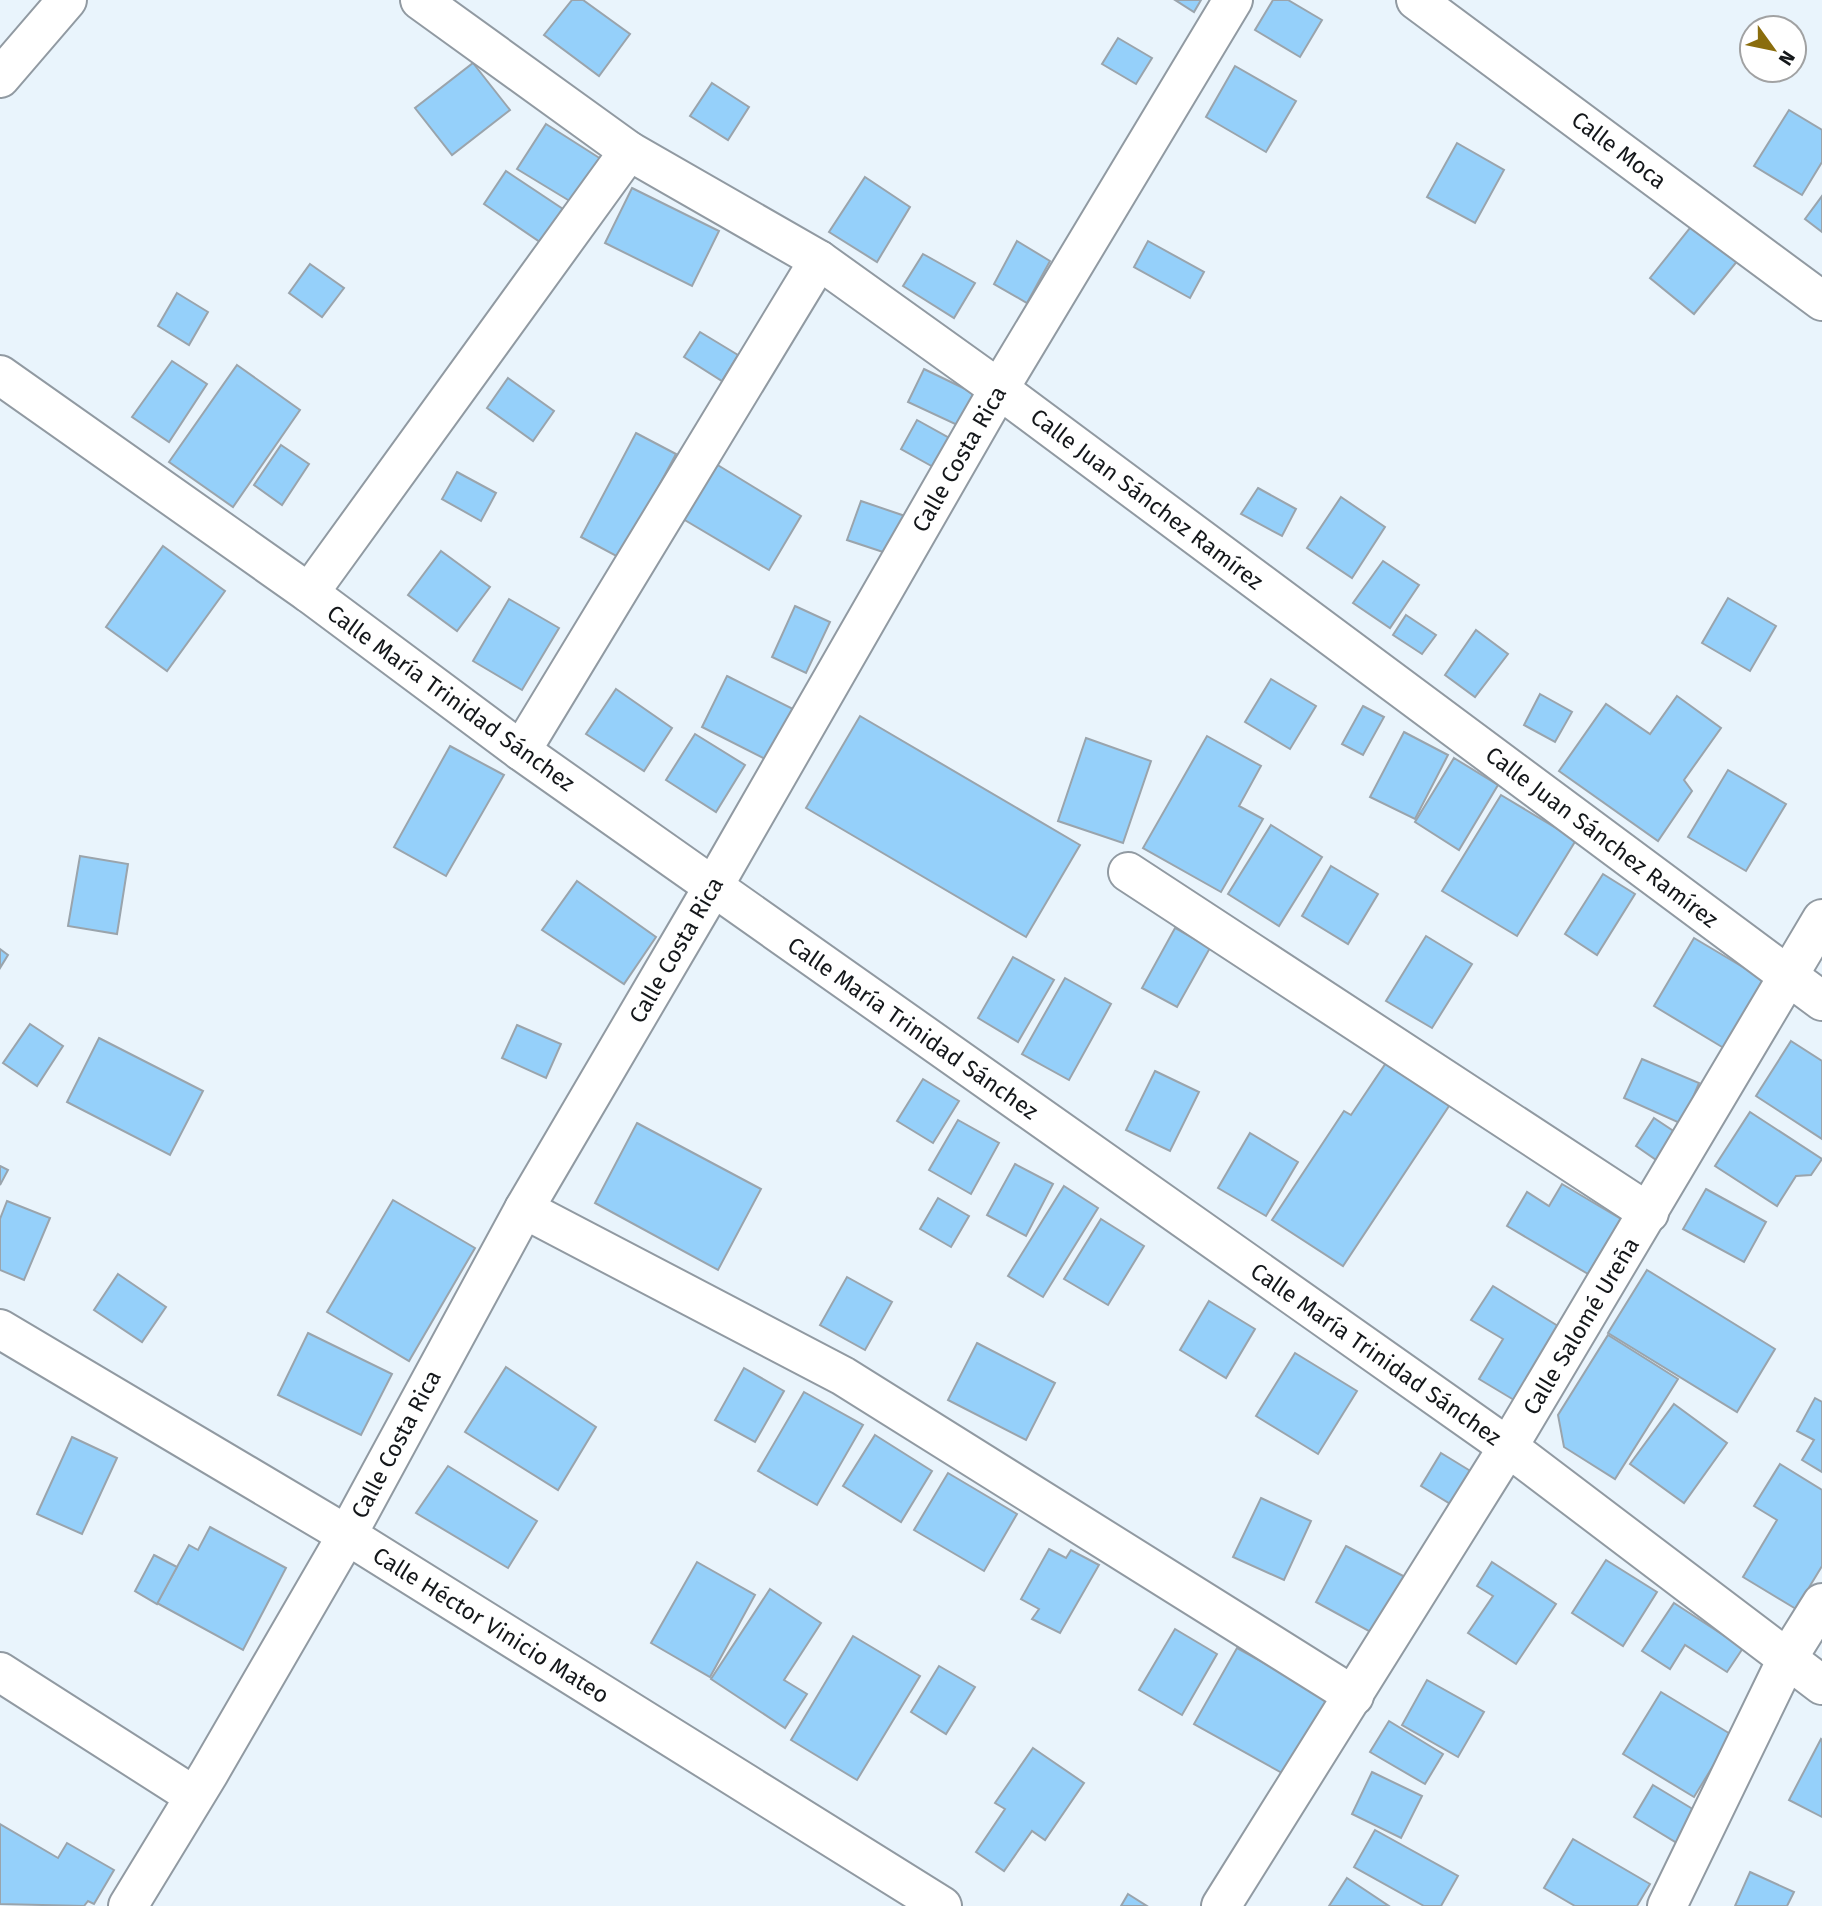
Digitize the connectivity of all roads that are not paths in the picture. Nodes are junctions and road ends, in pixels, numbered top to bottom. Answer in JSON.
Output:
{"nodes":[{"id":1,"x":67,"y":0,"type":"edge"},
{"id":2,"x":420,"y":0,"type":"edge"},
{"id":3,"x":1233,"y":0,"type":"edge"},
{"id":4,"x":1416,"y":0,"type":"edge"},
{"id":5,"x":0,"y":78,"type":"edge"},
{"id":6,"x":629,"y":151,"type":"junction"},
{"id":7,"x":819,"y":260,"type":"junction"},
{"id":8,"x":1822,"y":301,"type":"edge"},
{"id":9,"x":0,"y":375,"type":"edge"},
{"id":10,"x":999,"y":389,"type":"junction"},
{"id":11,"x":309,"y":593,"type":"junction"},
{"id":12,"x":521,"y":751,"type":"junction"},
{"id":13,"x":1128,"y":872,"type":"dead end"},
{"id":14,"x":713,"y":887,"type":"junction"},
{"id":15,"x":1822,"y":919,"type":"edge"},
{"id":16,"x":1789,"y":976,"type":"junction"},
{"id":17,"x":1822,"y":1001,"type":"edge"},
{"id":18,"x":524,"y":1209,"type":"junction"},
{"id":19,"x":1649,"y":1213,"type":"junction"},
{"id":20,"x":0,"y":1329,"type":"edge"},
{"id":21,"x":1508,"y":1447,"type":"junction"},
{"id":22,"x":347,"y":1535,"type":"junction"},
{"id":23,"x":1822,"y":1603,"type":"edge"},
{"id":24,"x":1787,"y":1659,"type":"junction"},
{"id":25,"x":0,"y":1672,"type":"edge"},
{"id":26,"x":1822,"y":1685,"type":"edge"},
{"id":27,"x":1354,"y":1696,"type":"junction"},
{"id":28,"x":194,"y":1796,"type":"junction"},
{"id":29,"x":128,"y":1906,"type":"edge"},
{"id":30,"x":942,"y":1906,"type":"edge"},
{"id":31,"x":1221,"y":1906,"type":"edge"},
{"id":32,"x":1667,"y":1906,"type":"edge"}],
"edges":[{"from":1,"to":5,"type":"street"},
{"from":2,"to":6,"type":"street","name":"Calle Juan Sánchez Ramírez"},
{"from":3,"to":10,"type":"street","name":"Calle Costa Rica"},
{"from":4,"to":8,"type":"street","name":"Calle Moca"},
{"from":6,"to":7,"type":"street","name":"Calle Juan Sánchez Ramírez"},
{"from":6,"to":11,"type":"street"},
{"from":7,"to":10,"type":"street","name":"Calle Juan Sánchez Ramírez"},
{"from":7,"to":12,"type":"street"},
{"from":9,"to":11,"type":"street","name":"Calle María Trinidad Sánchez"},
{"from":10,"to":14,"type":"street","name":"Calle Costa Rica"},
{"from":10,"to":16,"type":"street","name":"Calle Juan Sánchez Ramírez"},
{"from":11,"to":12,"type":"street","name":"Calle María Trinidad Sánchez"},
{"from":12,"to":14,"type":"street","name":"Calle María Trinidad Sánchez"},
{"from":13,"to":19,"type":"street"},
{"from":14,"to":18,"type":"street","name":"Calle Costa Rica"},
{"from":14,"to":21,"type":"street","name":"Calle María Trinidad Sánchez"},
{"from":15,"to":16,"type":"street","name":"Calle Salomé Ureña"},
{"from":16,"to":17,"type":"street","name":"Calle Juan Sánchez Ramírez"},
{"from":16,"to":19,"type":"street","name":"Calle Salomé Ureña"},
{"from":18,"to":22,"type":"street","name":"Calle Costa Rica"},
{"from":18,"to":27,"type":"street"},
{"from":19,"to":21,"type":"street","name":"Calle Salomé Ureña"},
{"from":20,"to":22,"type":"street","name":"Calle Héctor Vinicio Mateo"},
{"from":21,"to":24,"type":"street","name":"Calle María Trinidad Sánchez"},
{"from":21,"to":27,"type":"street","name":"Calle Salomé Ureña"},
{"from":22,"to":28,"type":"street","name":"Calle Costa Rica"},
{"from":22,"to":30,"type":"street","name":"Calle Héctor Vinicio Mateo"},
{"from":23,"to":24,"type":"street"},
{"from":24,"to":26,"type":"street","name":"Calle María Trinidad Sánchez"},
{"from":24,"to":32,"type":"street"},
{"from":25,"to":28,"type":"street"},
{"from":27,"to":31,"type":"street","name":"Calle Salomé Ureña"},
{"from":28,"to":29,"type":"street","name":"Calle Costa Rica"}]}
